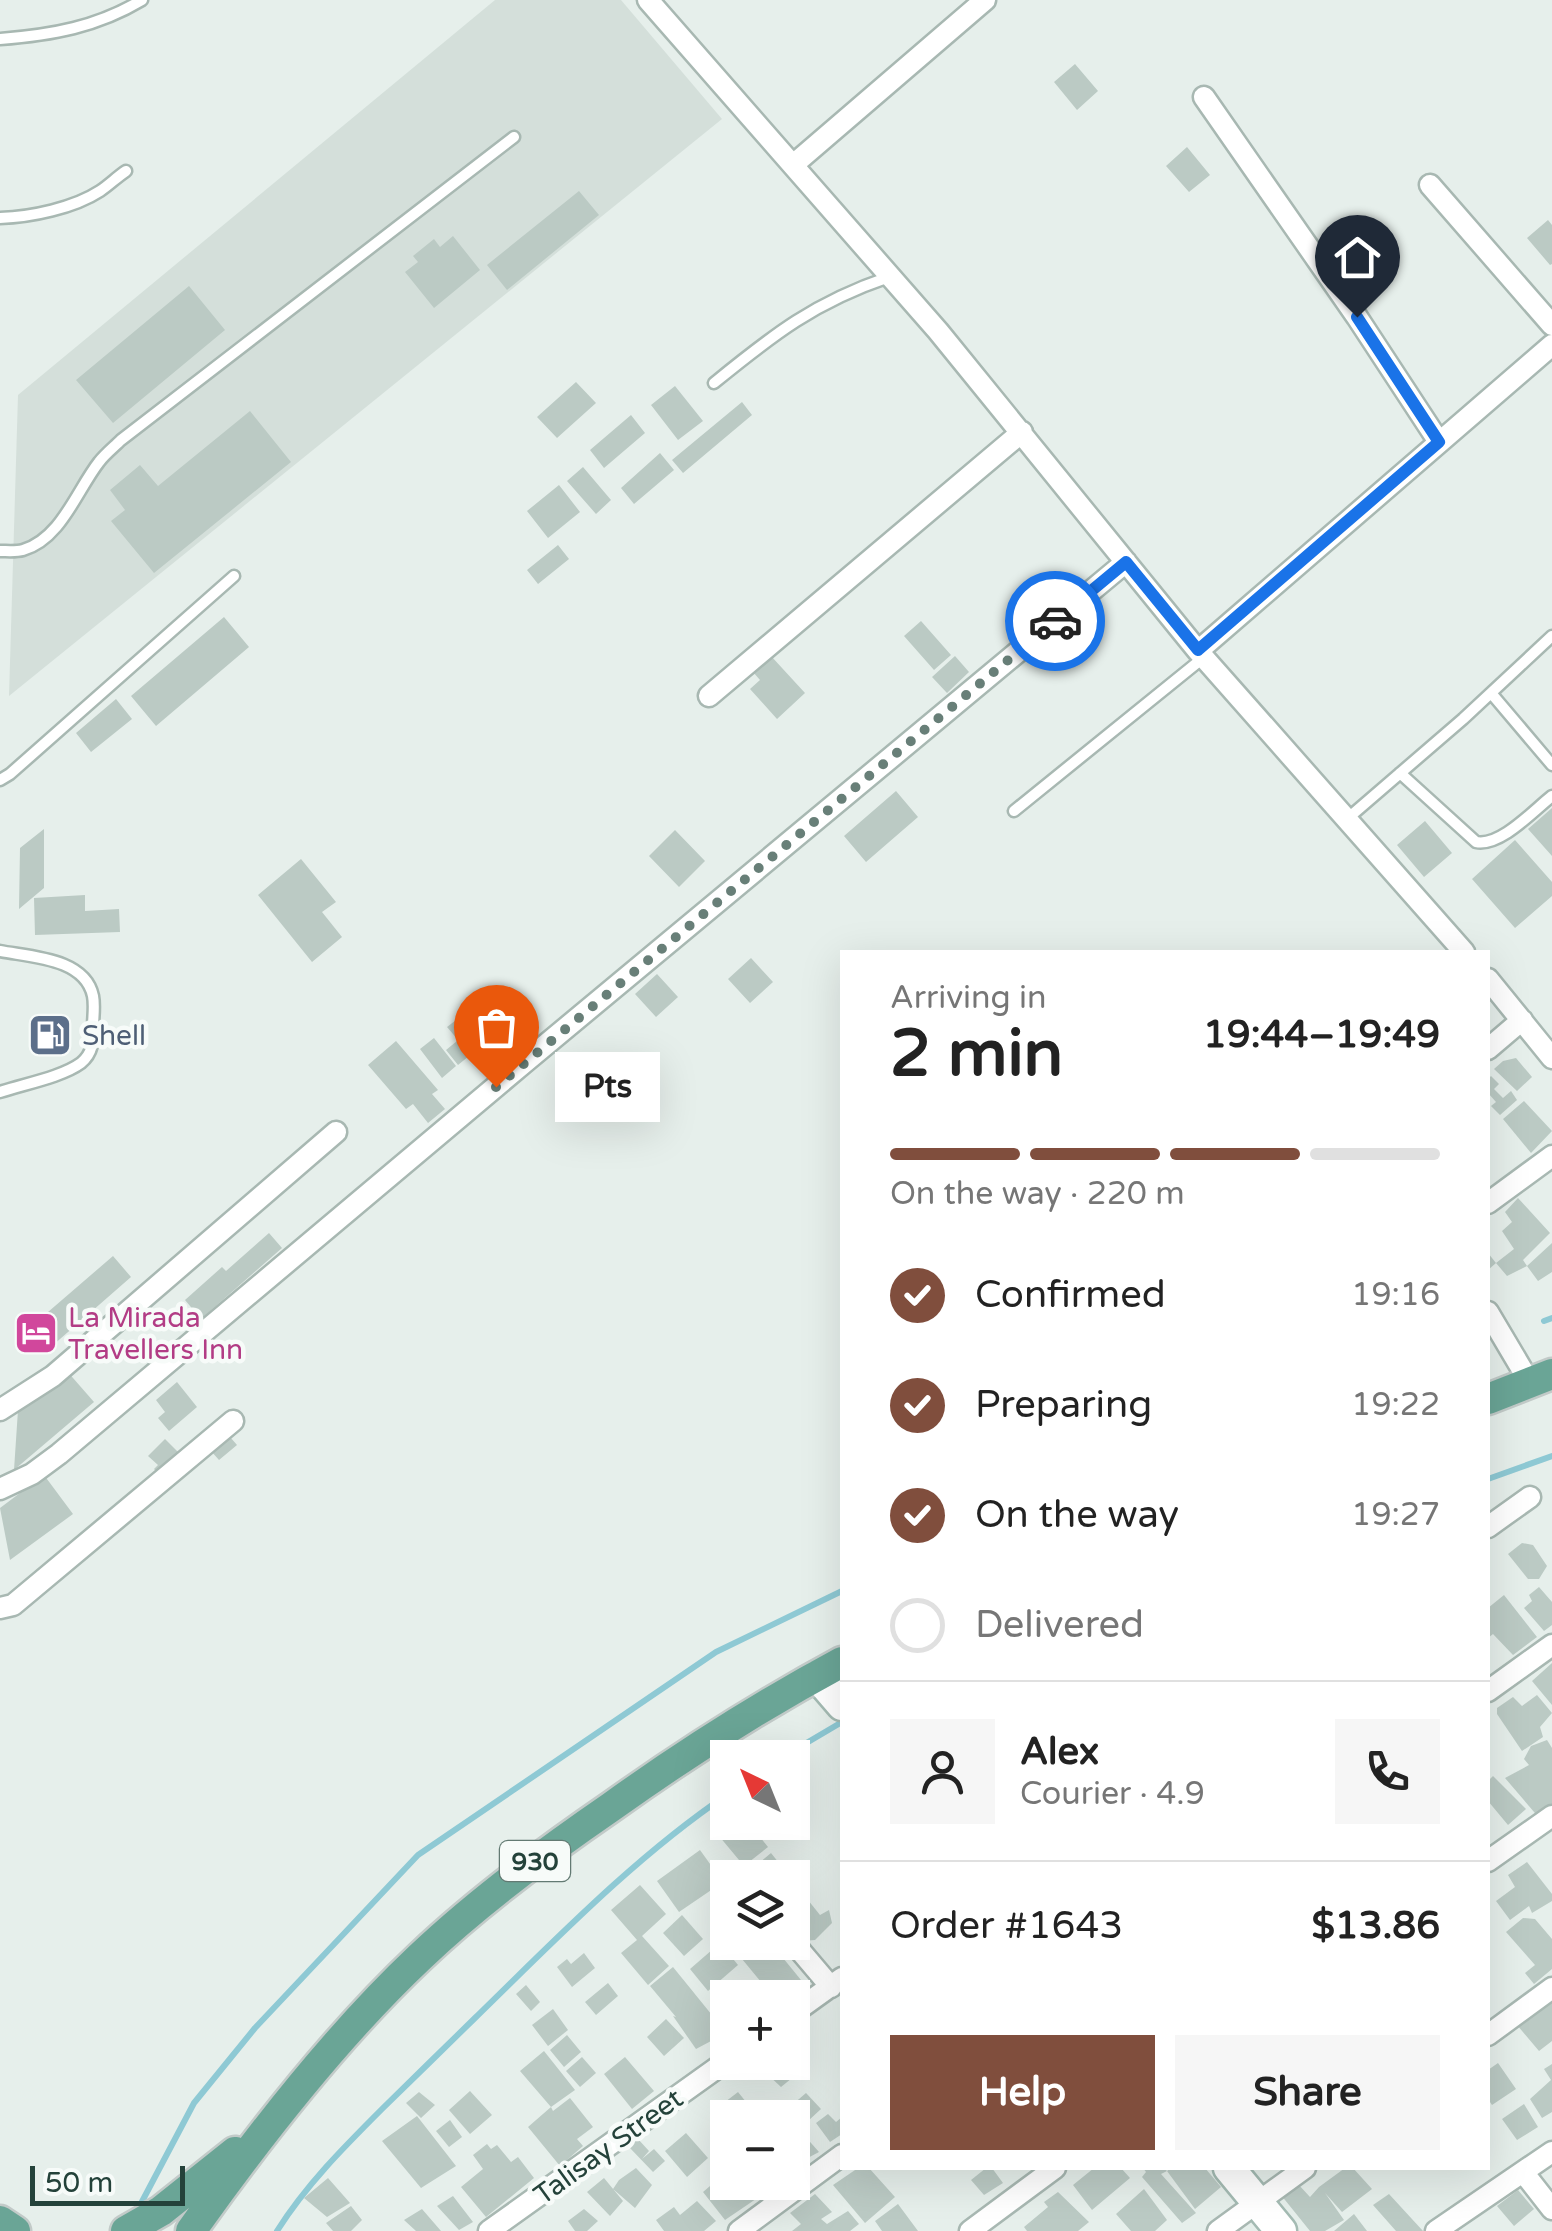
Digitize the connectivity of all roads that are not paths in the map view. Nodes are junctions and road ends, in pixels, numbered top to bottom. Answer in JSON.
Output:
{"nodes":[{"id":1,"x":142,"y":0,"type":"edge"},
{"id":2,"x":648,"y":0,"type":"edge"},
{"id":3,"x":985,"y":0,"type":"edge"},
{"id":4,"x":0,"y":39,"type":"edge"},
{"id":5,"x":1204,"y":97,"type":"dead end"},
{"id":6,"x":514,"y":137,"type":"dead end"},
{"id":7,"x":793,"y":164,"type":"junction"},
{"id":8,"x":126,"y":170,"type":"dead end"},
{"id":9,"x":1430,"y":185,"type":"dead end"},
{"id":10,"x":0,"y":218,"type":"edge"},
{"id":11,"x":890,"y":276,"type":"junction"},
{"id":12,"x":1552,"y":325,"type":"edge"},
{"id":13,"x":1550,"y":351,"type":"edge"},
{"id":14,"x":714,"y":383,"type":"dead end"},
{"id":15,"x":1022,"y":432,"type":"junction"},
{"id":16,"x":1439,"y":442,"type":"junction"},
{"id":17,"x":0,"y":551,"type":"edge"},
{"id":18,"x":1126,"y":562,"type":"junction"},
{"id":19,"x":234,"y":576,"type":"dead end"},
{"id":20,"x":1552,"y":636,"type":"edge"},
{"id":21,"x":1201,"y":654,"type":"junction"},
{"id":22,"x":1491,"y":693,"type":"junction"},
{"id":23,"x":709,"y":696,"type":"dead end"},
{"id":24,"x":1552,"y":765,"type":"edge"},
{"id":25,"x":1400,"y":773,"type":"junction"},
{"id":26,"x":0,"y":780,"type":"edge"},
{"id":27,"x":1552,"y":796,"type":"edge"},
{"id":28,"x":1014,"y":811,"type":"dead end"},
{"id":29,"x":1346,"y":819,"type":"junction"},
{"id":30,"x":1462,"y":950,"type":"edge"},
{"id":31,"x":0,"y":951,"type":"edge"},
{"id":32,"x":1490,"y":981,"type":"edge"},
{"id":33,"x":1522,"y":1020,"type":"junction"},
{"id":34,"x":1490,"y":1046,"type":"edge"},
{"id":35,"x":1552,"y":1058,"type":"edge"},
{"id":36,"x":0,"y":1092,"type":"edge"},
{"id":37,"x":336,"y":1132,"type":"dead end"},
{"id":38,"x":1552,"y":1156,"type":"edge"},
{"id":39,"x":1490,"y":1202,"type":"edge"},
{"id":40,"x":1490,"y":1314,"type":"edge"},
{"id":41,"x":1541,"y":1378,"type":"edge"},
{"id":42,"x":1490,"y":1398,"type":"edge"},
{"id":43,"x":0,"y":1410,"type":"edge"},
{"id":44,"x":233,"y":1421,"type":"dead end"},
{"id":45,"x":0,"y":1489,"type":"edge"},
{"id":46,"x":1530,"y":1497,"type":"dead end"},
{"id":47,"x":1490,"y":1526,"type":"edge"},
{"id":48,"x":0,"y":1608,"type":"edge"},
{"id":49,"x":1552,"y":1646,"type":"edge"},
{"id":50,"x":830,"y":1669,"type":"edge"},
{"id":51,"x":1490,"y":1690,"type":"edge"},
{"id":52,"x":840,"y":1699,"type":"edge"},
{"id":53,"x":1552,"y":1816,"type":"edge"},
{"id":54,"x":1490,"y":1860,"type":"edge"},
{"id":55,"x":810,"y":1958,"type":"edge"},
{"id":56,"x":836,"y":1982,"type":"edge"},
{"id":57,"x":1552,"y":1988,"type":"edge"},
{"id":58,"x":810,"y":2001,"type":"edge"},
{"id":59,"x":1490,"y":2034,"type":"edge"},
{"id":60,"x":710,"y":2073,"type":"edge"},
{"id":61,"x":276,"y":2119,"type":"junction"},
{"id":62,"x":1552,"y":2152,"type":"edge"},
{"id":63,"x":840,"y":2155,"type":"edge"},
{"id":64,"x":1053,"y":2170,"type":"edge"},
{"id":65,"x":1230,"y":2170,"type":"edge"},
{"id":66,"x":1302,"y":2170,"type":"edge"},
{"id":67,"x":1523,"y":2172,"type":"junction"},
{"id":68,"x":1258,"y":2202,"type":"junction"},
{"id":69,"x":1552,"y":2209,"type":"edge"},
{"id":70,"x":0,"y":2221,"type":"edge"},
{"id":71,"x":15,"y":2231,"type":"edge"},
{"id":72,"x":126,"y":2231,"type":"edge"},
{"id":73,"x":191,"y":2231,"type":"edge"},
{"id":74,"x":489,"y":2231,"type":"edge"},
{"id":75,"x":739,"y":2231,"type":"edge"},
{"id":76,"x":970,"y":2231,"type":"edge"},
{"id":77,"x":1218,"y":2231,"type":"edge"},
{"id":78,"x":1281,"y":2231,"type":"edge"},
{"id":79,"x":1436,"y":2231,"type":"edge"}],
"edges":[{"from":1,"to":4,"type":"lane"},
{"from":2,"to":7,"type":"street"},
{"from":3,"to":7,"type":"street"},
{"from":5,"to":16,"type":"street"},
{"from":6,"to":17,"type":"lane"},
{"from":7,"to":11,"type":"street"},
{"from":8,"to":10,"type":"lane"},
{"from":9,"to":12,"type":"street"},
{"from":11,"to":14,"type":"lane"},
{"from":11,"to":15,"type":"street"},
{"from":13,"to":16,"type":"street"},
{"from":15,"to":18,"type":"street"},
{"from":15,"to":23,"type":"street"},
{"from":16,"to":21,"type":"street"},
{"from":18,"to":21,"type":"street"},
{"from":18,"to":45,"type":"street"},
{"from":19,"to":26,"type":"lane"},
{"from":20,"to":22,"type":"lane"},
{"from":21,"to":28,"type":"lane"},
{"from":21,"to":29,"type":"street"},
{"from":22,"to":24,"type":"lane"},
{"from":22,"to":25,"type":"lane"},
{"from":25,"to":27,"type":"lane"},
{"from":25,"to":29,"type":"lane"},
{"from":29,"to":30,"type":"street"},
{"from":31,"to":36,"type":"lane"},
{"from":32,"to":33,"type":"street"},
{"from":33,"to":34,"type":"street"},
{"from":33,"to":35,"type":"street"},
{"from":37,"to":43,"type":"street"},
{"from":38,"to":39,"type":"street"},
{"from":40,"to":41,"type":"street"},
{"from":41,"to":42,"type":"main road"},
{"from":44,"to":48,"type":"street"},
{"from":46,"to":47,"type":"street"},
{"from":49,"to":51,"type":"street"},
{"from":50,"to":52,"type":"street"},
{"from":50,"to":61,"type":"main road","number":"930"},
{"from":53,"to":54,"type":"street"},
{"from":55,"to":56,"type":"street"},
{"from":56,"to":58,"type":"street"},
{"from":57,"to":59,"type":"street"},
{"from":60,"to":74,"type":"street","name":"Talisay Street"},
{"from":61,"to":72,"type":"main road","number":"930"},
{"from":61,"to":73,"type":"main road","number":"930"},
{"from":62,"to":67,"type":"street"},
{"from":63,"to":75,"type":"street"},
{"from":64,"to":76,"type":"street"},
{"from":65,"to":68,"type":"street"},
{"from":66,"to":68,"type":"street"},
{"from":67,"to":69,"type":"street"},
{"from":67,"to":79,"type":"street"},
{"from":68,"to":77,"type":"street"},
{"from":68,"to":78,"type":"street"},
{"from":70,"to":71,"type":"main road"}]}
